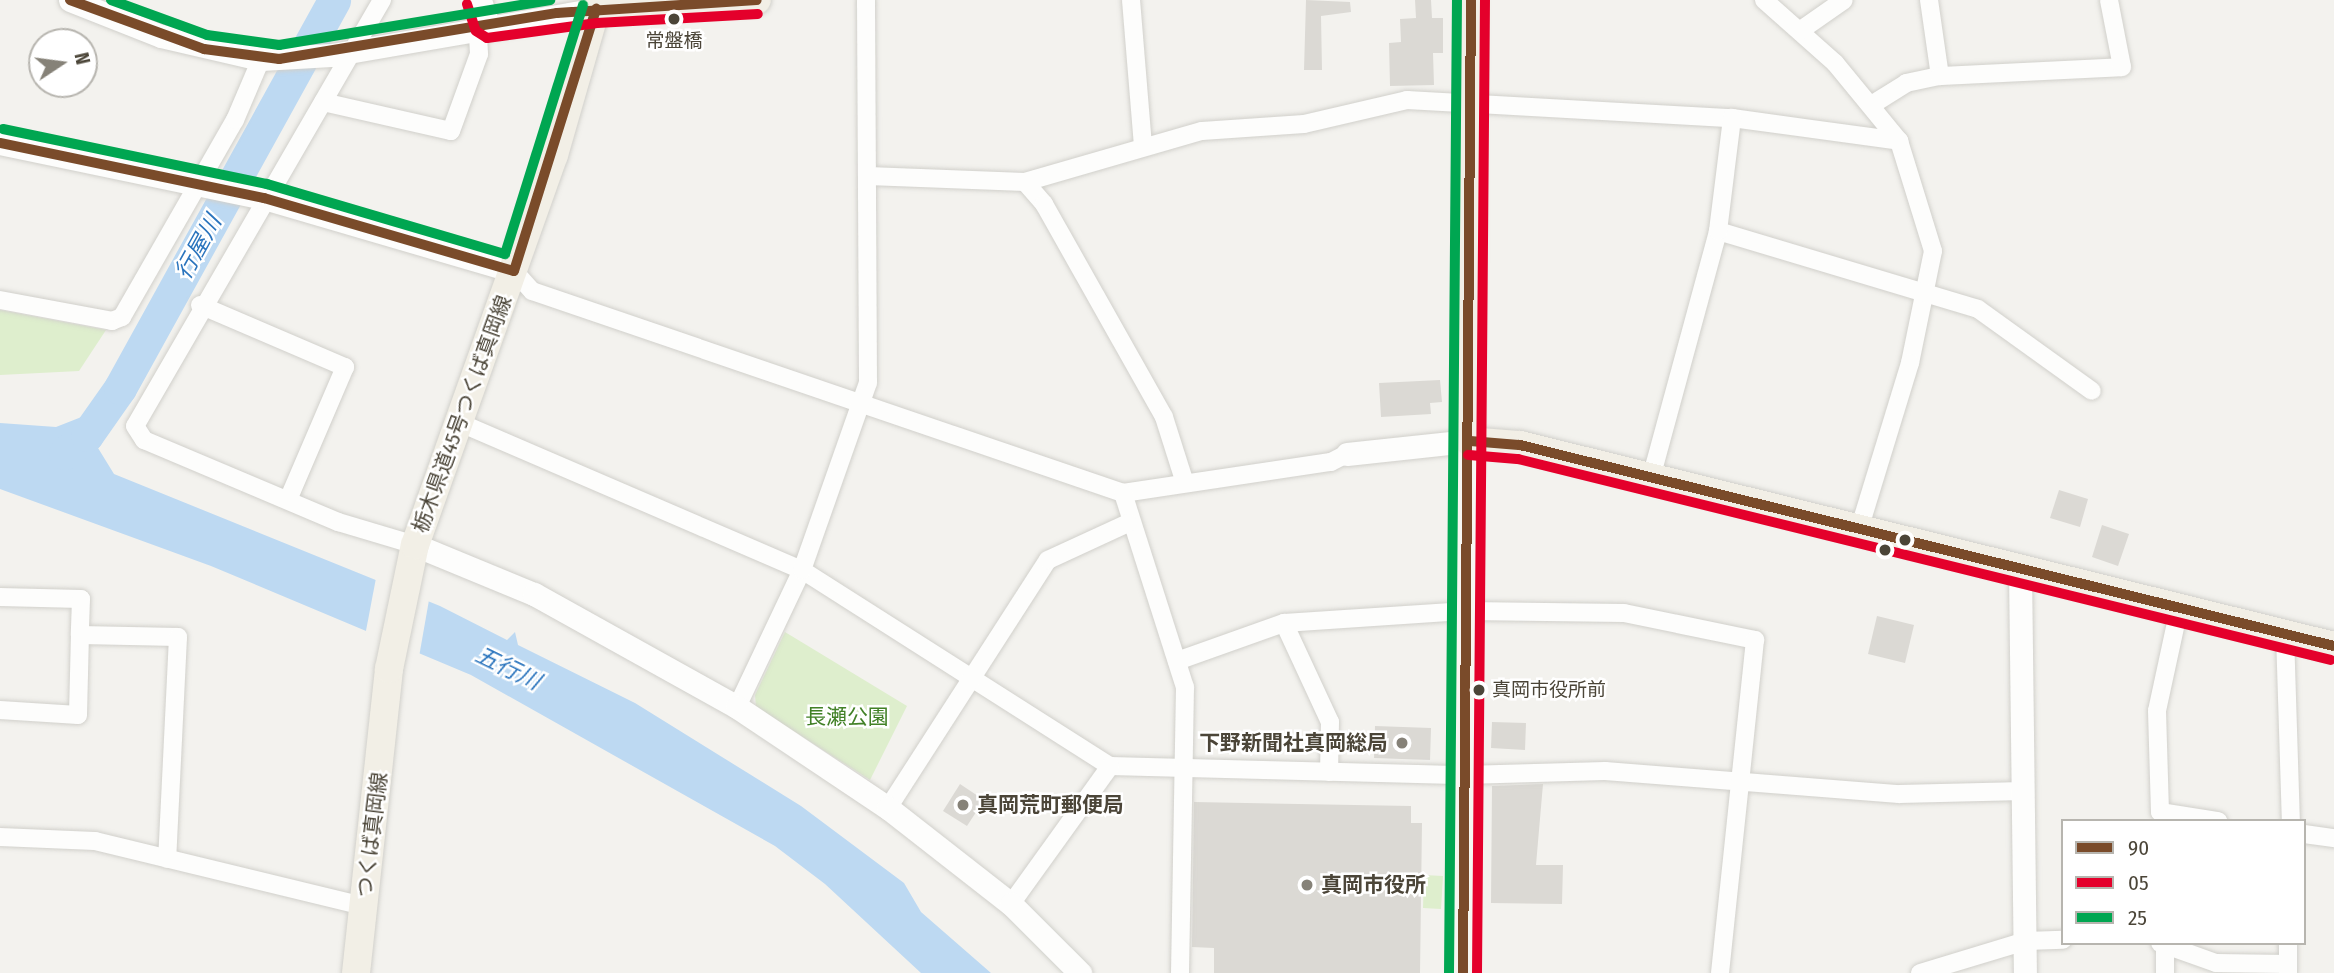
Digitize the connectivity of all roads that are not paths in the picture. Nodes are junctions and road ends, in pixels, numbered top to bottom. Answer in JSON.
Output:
{"nodes":[{"id":1,"x":70,"y":0,"type":"edge"},
{"id":2,"x":382,"y":0,"type":"edge"},
{"id":3,"x":480,"y":0,"type":"edge"},
{"id":4,"x":757,"y":0,"type":"edge"},
{"id":5,"x":866,"y":0,"type":"edge"},
{"id":6,"x":1131,"y":0,"type":"edge"},
{"id":7,"x":1471,"y":0,"type":"edge"},
{"id":8,"x":1764,"y":0,"type":"edge"},
{"id":9,"x":1844,"y":0,"type":"edge"},
{"id":10,"x":1929,"y":0,"type":"edge"},
{"id":11,"x":2109,"y":0,"type":"edge"},
{"id":12,"x":596,"y":9,"type":"junction"},
{"id":13,"x":488,"y":24,"type":"junction"},
{"id":14,"x":1801,"y":30,"type":"junction"},
{"id":15,"x":342,"y":53,"type":"junction"},
{"id":16,"x":270,"y":59,"type":"junction"},
{"id":17,"x":1940,"y":76,"type":"junction"},
{"id":18,"x":1470,"y":99,"type":"junction"},
{"id":19,"x":323,"y":102,"type":"junction"},
{"id":20,"x":1873,"y":104,"type":"junction"},
{"id":21,"x":1732,"y":118,"type":"junction"},
{"id":22,"x":1899,"y":141,"type":"junction"},
{"id":23,"x":0,"y":143,"type":"edge"},
{"id":24,"x":1143,"y":147,"type":"junction"},
{"id":25,"x":868,"y":176,"type":"junction"},
{"id":26,"x":1025,"y":182,"type":"junction"},
{"id":27,"x":205,"y":184,"type":"junction"},
{"id":28,"x":258,"y":196,"type":"junction"},
{"id":29,"x":1718,"y":231,"type":"junction"},
{"id":30,"x":514,"y":271,"type":"junction"},
{"id":31,"x":1926,"y":291,"type":"junction"},
{"id":32,"x":0,"y":300,"type":"edge"},
{"id":33,"x":200,"y":305,"type":"junction"},
{"id":34,"x":2092,"y":391,"type":"dead end"},
{"id":35,"x":860,"y":405,"type":"junction"},
{"id":36,"x":458,"y":422,"type":"junction"},
{"id":37,"x":1469,"y":441,"type":"junction"},
{"id":38,"x":1347,"y":454,"type":"joint"},
{"id":39,"x":1651,"y":478,"type":"junction"},
{"id":40,"x":1184,"y":480,"type":"junction"},
{"id":41,"x":1123,"y":493,"type":"junction"},
{"id":42,"x":288,"y":500,"type":"junction"},
{"id":43,"x":1128,"y":523,"type":"junction"},
{"id":44,"x":1859,"y":530,"type":"junction"},
{"id":45,"x":414,"y":551,"type":"junction"},
{"id":46,"x":802,"y":570,"type":"junction"},
{"id":47,"x":2020,"y":570,"type":"junction"},
{"id":48,"x":0,"y":597,"type":"edge"},
{"id":49,"x":2179,"y":609,"type":"junction"},
{"id":50,"x":1467,"y":611,"type":"junction"},
{"id":51,"x":1284,"y":623,"type":"junction"},
{"id":52,"x":2286,"y":634,"type":"junction"},
{"id":53,"x":80,"y":635,"type":"junction"},
{"id":54,"x":2334,"y":646,"type":"edge"},
{"id":55,"x":1177,"y":661,"type":"junction"},
{"id":56,"x":971,"y":677,"type":"junction"},
{"id":57,"x":388,"y":698,"type":"joint"},
{"id":58,"x":737,"y":707,"type":"junction"},
{"id":59,"x":0,"y":710,"type":"edge"},
{"id":60,"x":1110,"y":765,"type":"junction"},
{"id":61,"x":1183,"y":768,"type":"junction"},
{"id":62,"x":1329,"y":772,"type":"junction"},
{"id":63,"x":1465,"y":775,"type":"junction"},
{"id":64,"x":1735,"y":783,"type":"junction"},
{"id":65,"x":2024,"y":791,"type":"junction"},
{"id":66,"x":888,"y":808,"type":"junction"},
{"id":67,"x":2205,"y":819,"type":"edge"},
{"id":68,"x":2291,"y":819,"type":"edge"},
{"id":69,"x":2306,"y":834,"type":"edge"},
{"id":70,"x":0,"y":837,"type":"edge"},
{"id":71,"x":2334,"y":838,"type":"edge"},
{"id":72,"x":167,"y":859,"type":"junction"},
{"id":73,"x":1011,"y":904,"type":"junction"},
{"id":74,"x":363,"y":906,"type":"junction"},
{"id":75,"x":2061,"y":940,"type":"edge"},
{"id":76,"x":2025,"y":941,"type":"junction"},
{"id":77,"x":2162,"y":945,"type":"edge"},
{"id":78,"x":2165,"y":945,"type":"edge"},
{"id":79,"x":2288,"y":945,"type":"edge"},
{"id":80,"x":2288,"y":969,"type":"edge"},
{"id":81,"x":356,"y":973,"type":"edge"},
{"id":82,"x":1080,"y":973,"type":"edge"},
{"id":83,"x":1180,"y":973,"type":"edge"},
{"id":84,"x":1463,"y":973,"type":"edge"},
{"id":85,"x":1720,"y":973,"type":"edge"},
{"id":86,"x":1920,"y":973,"type":"edge"},
{"id":87,"x":2025,"y":973,"type":"edge"},
{"id":88,"x":2165,"y":973,"type":"edge"}],
"edges":[{"from":1,"to":16,"type":"street"},
{"from":2,"to":15,"type":"street"},
{"from":3,"to":13,"type":"street"},
{"from":4,"to":12,"type":"main road"},
{"from":5,"to":25,"type":"street"},
{"from":6,"to":24,"type":"street"},
{"from":7,"to":18,"type":"main road"},
{"from":8,"to":14,"type":"street"},
{"from":9,"to":14,"type":"street"},
{"from":10,"to":17,"type":"street"},
{"from":11,"to":17,"type":"street"},
{"from":12,"to":13,"type":"street"},
{"from":12,"to":30,"type":"main road","name":"栃木県道45号つくば真岡線"},
{"from":13,"to":15,"type":"street"},
{"from":13,"to":19,"type":"street"},
{"from":14,"to":20,"type":"street"},
{"from":15,"to":16,"type":"street"},
{"from":15,"to":19,"type":"street"},
{"from":16,"to":27,"type":"street"},
{"from":17,"to":20,"type":"street"},
{"from":18,"to":21,"type":"street"},
{"from":18,"to":24,"type":"street"},
{"from":18,"to":37,"type":"main road"},
{"from":19,"to":28,"type":"street"},
{"from":20,"to":22,"type":"street"},
{"from":21,"to":22,"type":"street"},
{"from":21,"to":29,"type":"street"},
{"from":22,"to":31,"type":"street"},
{"from":23,"to":27,"type":"street"},
{"from":24,"to":26,"type":"street"},
{"from":25,"to":26,"type":"street"},
{"from":25,"to":35,"type":"street"},
{"from":26,"to":40,"type":"street"},
{"from":27,"to":28,"type":"street"},
{"from":27,"to":32,"type":"street"},
{"from":28,"to":30,"type":"street"},
{"from":28,"to":33,"type":"street"},
{"from":29,"to":31,"type":"street"},
{"from":29,"to":39,"type":"street"},
{"from":30,"to":35,"type":"street"},
{"from":30,"to":36,"type":"main road","name":"栃木県道45号つくば真岡線"},
{"from":31,"to":34,"type":"street"},
{"from":31,"to":44,"type":"street"},
{"from":33,"to":42,"type":"street"},
{"from":33,"to":42,"type":"street"},
{"from":35,"to":41,"type":"street"},
{"from":35,"to":46,"type":"street"},
{"from":36,"to":45,"type":"main road","name":"栃木県道45号つくば真岡線"},
{"from":36,"to":46,"type":"street"},
{"from":37,"to":38,"type":"street"},
{"from":37,"to":39,"type":"main road"},
{"from":37,"to":50,"type":"main road"},
{"from":38,"to":40,"type":"street"},
{"from":39,"to":44,"type":"main road"},
{"from":40,"to":41,"type":"street"},
{"from":41,"to":43,"type":"street"},
{"from":42,"to":45,"type":"street"},
{"from":43,"to":55,"type":"street"},
{"from":43,"to":56,"type":"street"},
{"from":44,"to":47,"type":"main road"},
{"from":45,"to":57,"type":"main road","name":"栃木県道45号つくば真岡線"},
{"from":45,"to":58,"type":"street"},
{"from":46,"to":56,"type":"street"},
{"from":46,"to":58,"type":"street"},
{"from":47,"to":49,"type":"main road"},
{"from":47,"to":65,"type":"street"},
{"from":48,"to":53,"type":"street"},
{"from":49,"to":52,"type":"main road"},
{"from":49,"to":67,"type":"street"},
{"from":50,"to":51,"type":"street"},
{"from":50,"to":63,"type":"main road"},
{"from":50,"to":64,"type":"street"},
{"from":51,"to":55,"type":"street"},
{"from":51,"to":62,"type":"street"},
{"from":52,"to":54,"type":"main road"},
{"from":52,"to":68,"type":"street"},
{"from":53,"to":59,"type":"street"},
{"from":53,"to":72,"type":"street"},
{"from":55,"to":61,"type":"street"},
{"from":56,"to":60,"type":"street"},
{"from":56,"to":66,"type":"street"},
{"from":57,"to":74,"type":"main road","name":"つくば真岡線"},
{"from":58,"to":66,"type":"street"},
{"from":60,"to":61,"type":"street"},
{"from":60,"to":73,"type":"street"},
{"from":61,"to":62,"type":"street"},
{"from":61,"to":83,"type":"street"},
{"from":62,"to":63,"type":"street"},
{"from":63,"to":64,"type":"street"},
{"from":63,"to":84,"type":"main road"},
{"from":64,"to":65,"type":"street"},
{"from":64,"to":85,"type":"street"},
{"from":65,"to":76,"type":"street"},
{"from":66,"to":73,"type":"street"},
{"from":69,"to":71,"type":"street"},
{"from":70,"to":72,"type":"street"},
{"from":72,"to":74,"type":"street"},
{"from":73,"to":82,"type":"street"},
{"from":74,"to":81,"type":"main road","name":"つくば真岡線"},
{"from":75,"to":76,"type":"street"},
{"from":76,"to":86,"type":"street"},
{"from":76,"to":87,"type":"street"},
{"from":77,"to":88,"type":"street"},
{"from":78,"to":80,"type":"street"},
{"from":79,"to":80,"type":"street"}]}
